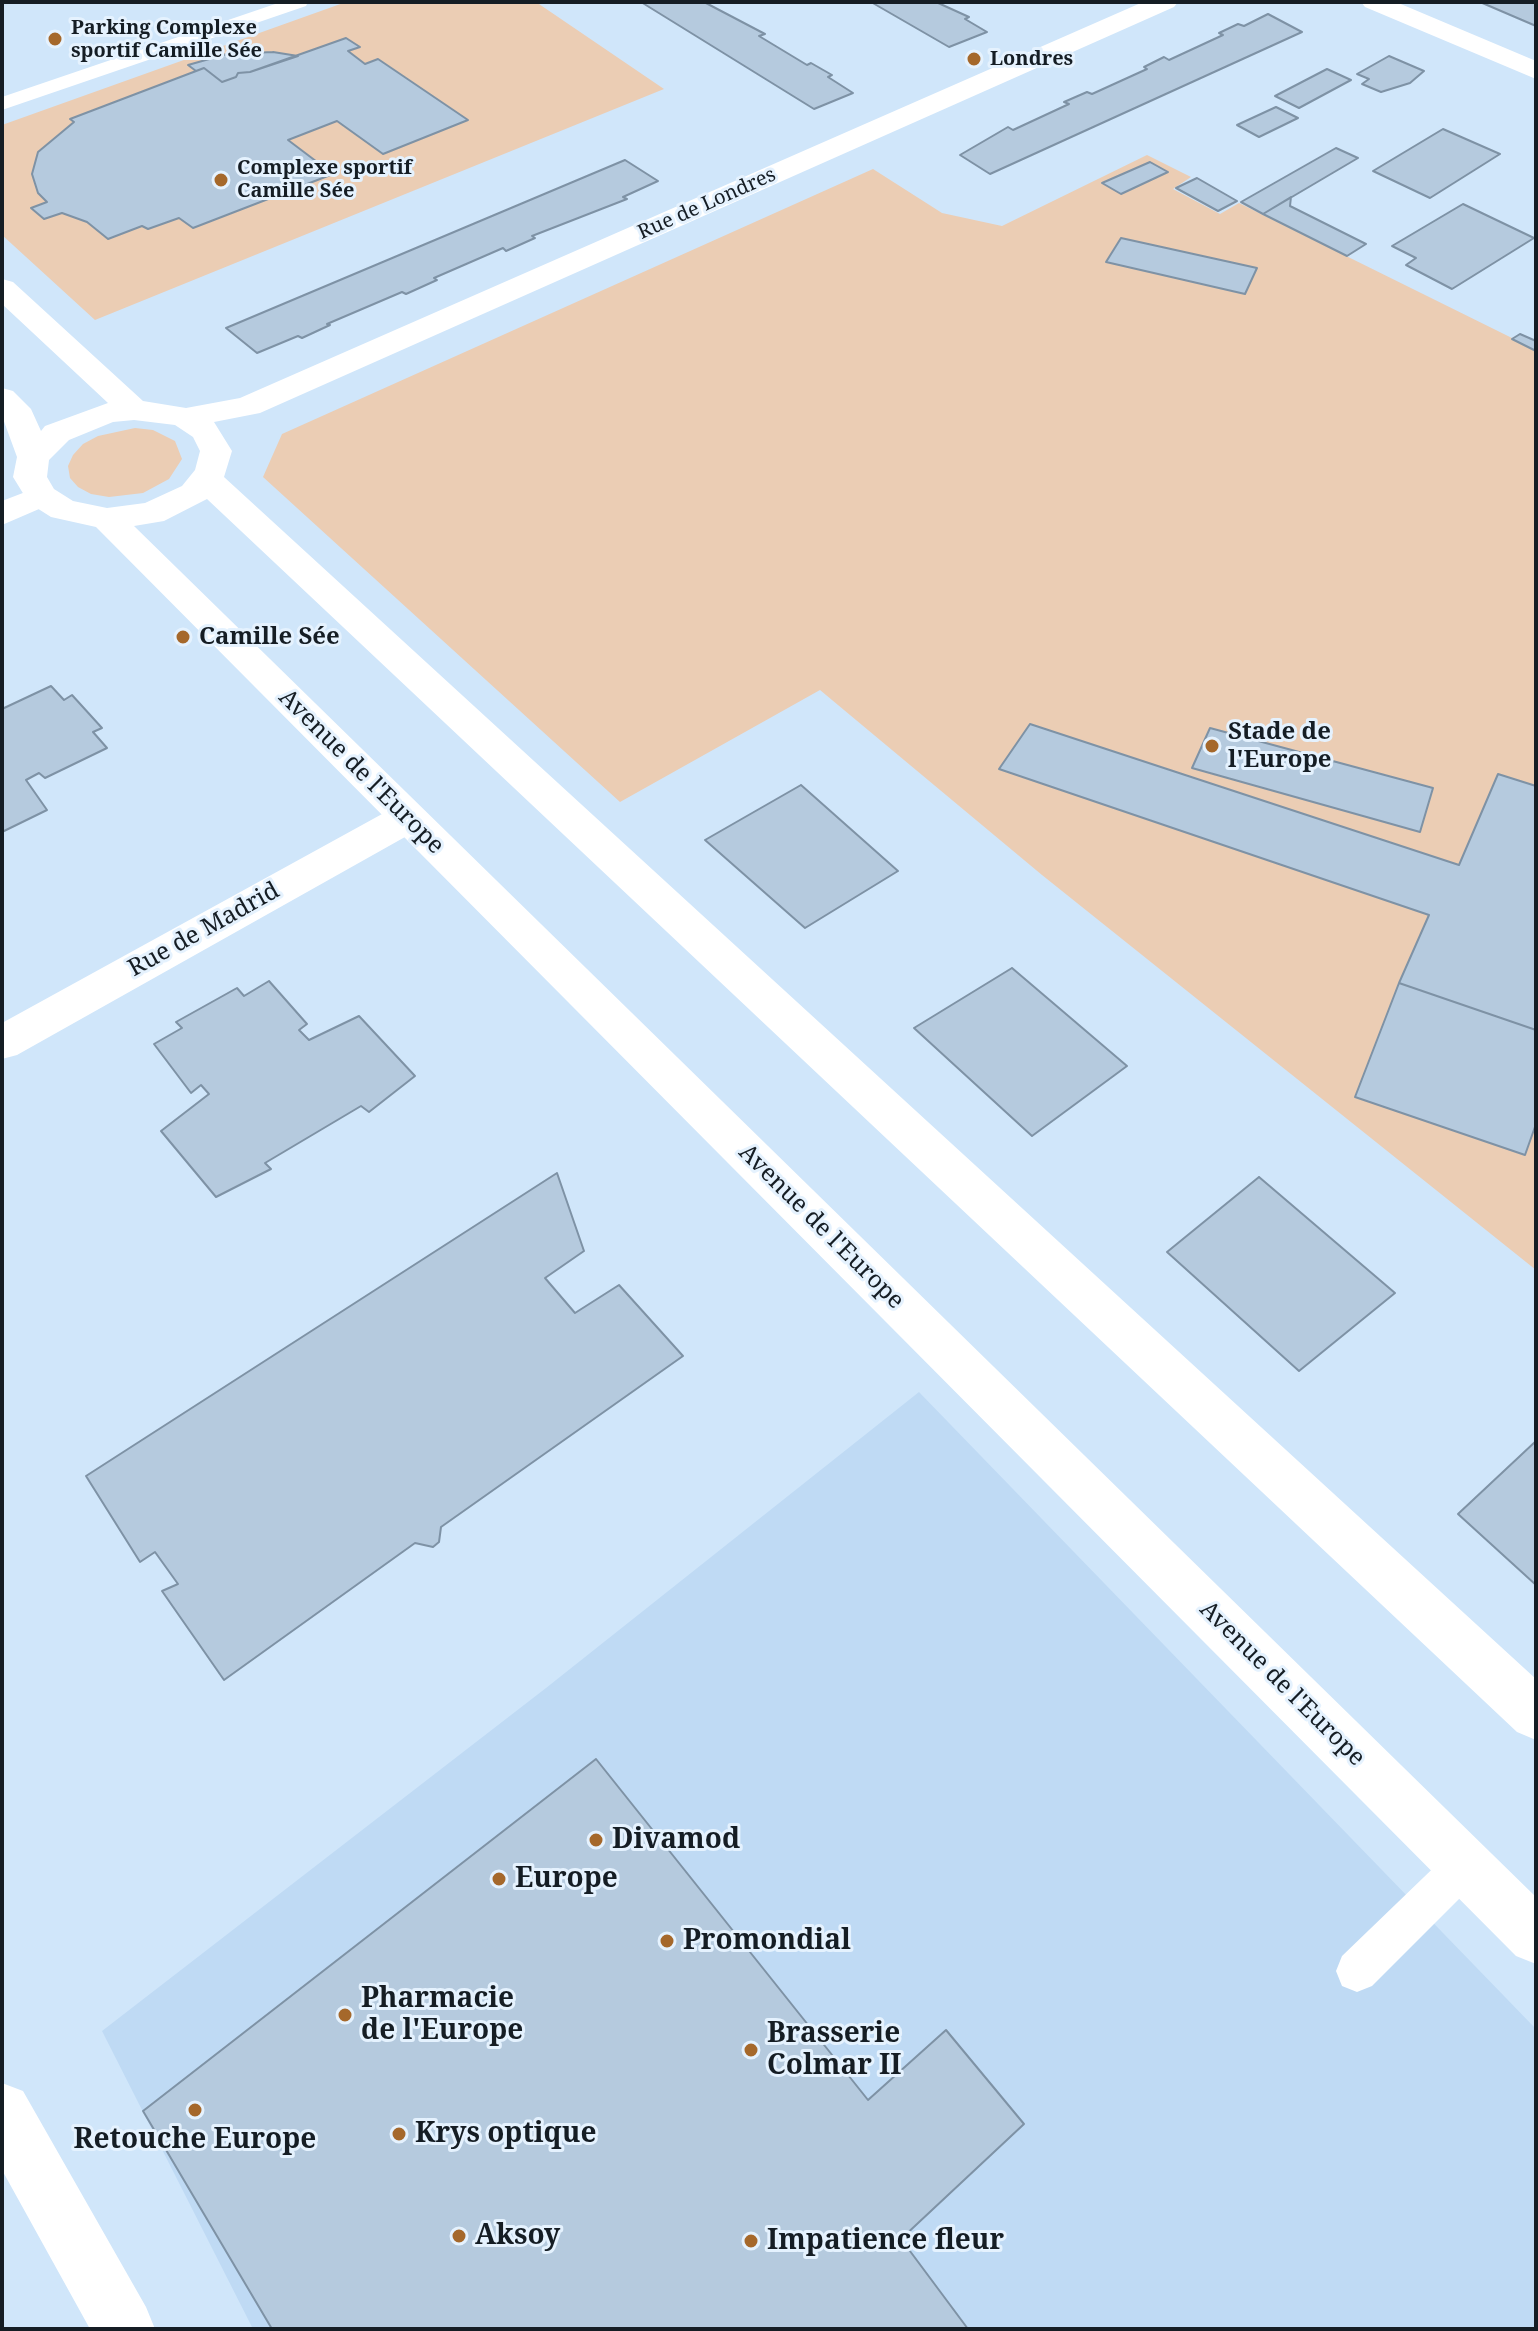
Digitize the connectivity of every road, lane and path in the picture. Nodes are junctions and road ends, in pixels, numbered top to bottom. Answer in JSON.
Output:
{"nodes":[{"id":1,"x":297,"y":2,"type":"edge"},
{"id":2,"x":1165,"y":2,"type":"edge"},
{"id":3,"x":1374,"y":2,"type":"edge"},
{"id":4,"x":1536,"y":71,"type":"edge"},
{"id":5,"x":2,"y":104,"type":"edge"},
{"id":6,"x":2,"y":288,"type":"edge"},
{"id":7,"x":2,"y":398,"type":"edge"},
{"id":8,"x":249,"y":406,"type":"junction"},
{"id":9,"x":134,"y":410,"type":"junction"},
{"id":10,"x":186,"y":418,"type":"junction"},
{"id":11,"x":212,"y":441,"type":"junction"},
{"id":12,"x":33,"y":457,"type":"junction"},
{"id":13,"x":207,"y":480,"type":"junction"},
{"id":14,"x":41,"y":496,"type":"junction"},
{"id":15,"x":2,"y":514,"type":"edge"},
{"id":16,"x":107,"y":519,"type":"junction"},
{"id":17,"x":407,"y":818,"type":"junction"},
{"id":18,"x":2,"y":1043,"type":"edge"},
{"id":19,"x":1536,"y":1714,"type":"edge"},
{"id":20,"x":1465,"y":1865,"type":"junction"},
{"id":21,"x":1536,"y":1936,"type":"edge"},
{"id":22,"x":1357,"y":1971,"type":"dead end"},
{"id":23,"x":2,"y":2112,"type":"edge"},
{"id":24,"x":124,"y":2329,"type":"edge"}],
"edges":[{"from":1,"to":5,"type":"lane"},
{"from":2,"to":8,"type":"main road","name":"Rue de Londres"},
{"from":3,"to":4,"type":"main road"},
{"from":6,"to":9,"type":"main road"},
{"from":7,"to":12,"type":"main road"},
{"from":8,"to":10,"type":"main road","name":"Rue de Londres"},
{"from":8,"to":11,"type":"main road","name":"Rue de Londres"},
{"from":9,"to":10,"type":"main road"},
{"from":9,"to":12,"type":"main road"},
{"from":10,"to":11,"type":"main road"},
{"from":11,"to":13,"type":"main road"},
{"from":12,"to":14,"type":"main road"},
{"from":13,"to":16,"type":"main road"},
{"from":13,"to":19,"type":"main road"},
{"from":14,"to":15,"type":"main road"},
{"from":14,"to":16,"type":"main road"},
{"from":16,"to":17,"type":"main road","name":"Avenue de l'Europe"},
{"from":17,"to":18,"type":"main road","name":"Rue de Madrid"},
{"from":17,"to":20,"type":"main road","name":"Avenue de l'Europe"},
{"from":20,"to":21,"type":"main road","name":"Avenue de l'Europe"},
{"from":20,"to":22,"type":"lane"},
{"from":23,"to":24,"type":"main road"}]}
